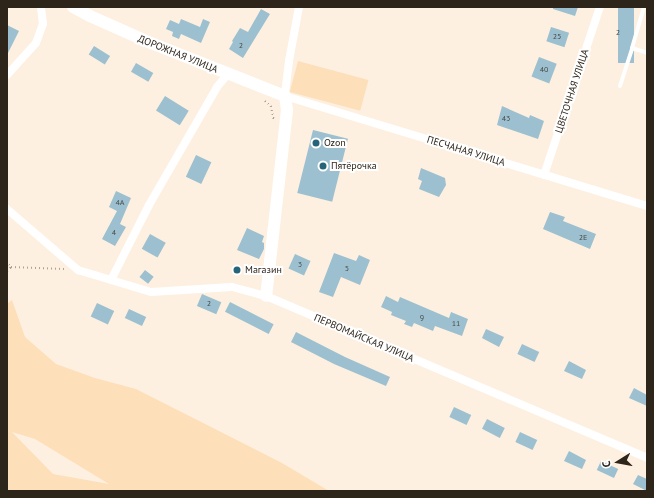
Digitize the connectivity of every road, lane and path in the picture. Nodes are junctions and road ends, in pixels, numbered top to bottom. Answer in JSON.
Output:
{"nodes":[{"id":1,"x":41,"y":7,"type":"edge"},
{"id":2,"x":73,"y":7,"type":"edge"},
{"id":3,"x":300,"y":7,"type":"edge"},
{"id":4,"x":600,"y":7,"type":"edge"},
{"id":5,"x":644,"y":7,"type":"edge"},
{"id":6,"x":632,"y":48,"type":"junction"},
{"id":7,"x":647,"y":53,"type":"edge"},
{"id":8,"x":228,"y":74,"type":"junction"},
{"id":9,"x":7,"y":75,"type":"edge"},
{"id":10,"x":620,"y":86,"type":"dead end"},
{"id":11,"x":285,"y":96,"type":"junction"},
{"id":12,"x":261,"y":99,"type":"dead end"},
{"id":13,"x":275,"y":127,"type":"dead end"},
{"id":14,"x":544,"y":175,"type":"junction"},
{"id":15,"x":647,"y":206,"type":"edge"},
{"id":16,"x":7,"y":209,"type":"edge"},
{"id":17,"x":7,"y":261,"type":"edge"},
{"id":18,"x":11,"y":266,"type":"junction"},
{"id":19,"x":78,"y":270,"type":"junction"},
{"id":20,"x":7,"y":271,"type":"edge"},
{"id":21,"x":111,"y":280,"type":"junction"},
{"id":22,"x":266,"y":296,"type":"junction"},
{"id":23,"x":647,"y":458,"type":"edge"}],
"edges":[{"from":1,"to":9,"type":"street"},
{"from":2,"to":8,"type":"street","name":"ДОРОЖНАЯ УЛИЦА"},
{"from":3,"to":11,"type":"street"},
{"from":4,"to":14,"type":"street","name":"ЦВЕТОЧНАЯ УЛИЦА"},
{"from":5,"to":6,"type":"lane"},
{"from":6,"to":7,"type":"lane"},
{"from":6,"to":10,"type":"lane"},
{"from":8,"to":11,"type":"street","name":"ДОРОЖНАЯ УЛИЦА"},
{"from":8,"to":21,"type":"street"},
{"from":11,"to":14,"type":"street","name":"ПЕСЧАНАЯ УЛИЦА"},
{"from":11,"to":22,"type":"street"},
{"from":12,"to":13,"type":"path"},
{"from":14,"to":15,"type":"street","name":"ПЕСЧАНАЯ УЛИЦА"},
{"from":16,"to":19,"type":"street"},
{"from":17,"to":18,"type":"path"},
{"from":18,"to":19,"type":"path"},
{"from":18,"to":20,"type":"path"},
{"from":19,"to":21,"type":"street","name":"ПЕРВОМАЙСКАЯ УЛИЦА"},
{"from":21,"to":22,"type":"street","name":"ПЕРВОМАЙСКАЯ УЛИЦА"},
{"from":22,"to":23,"type":"street","name":"ПЕРВОМАЙСКАЯ УЛИЦА"}]}
